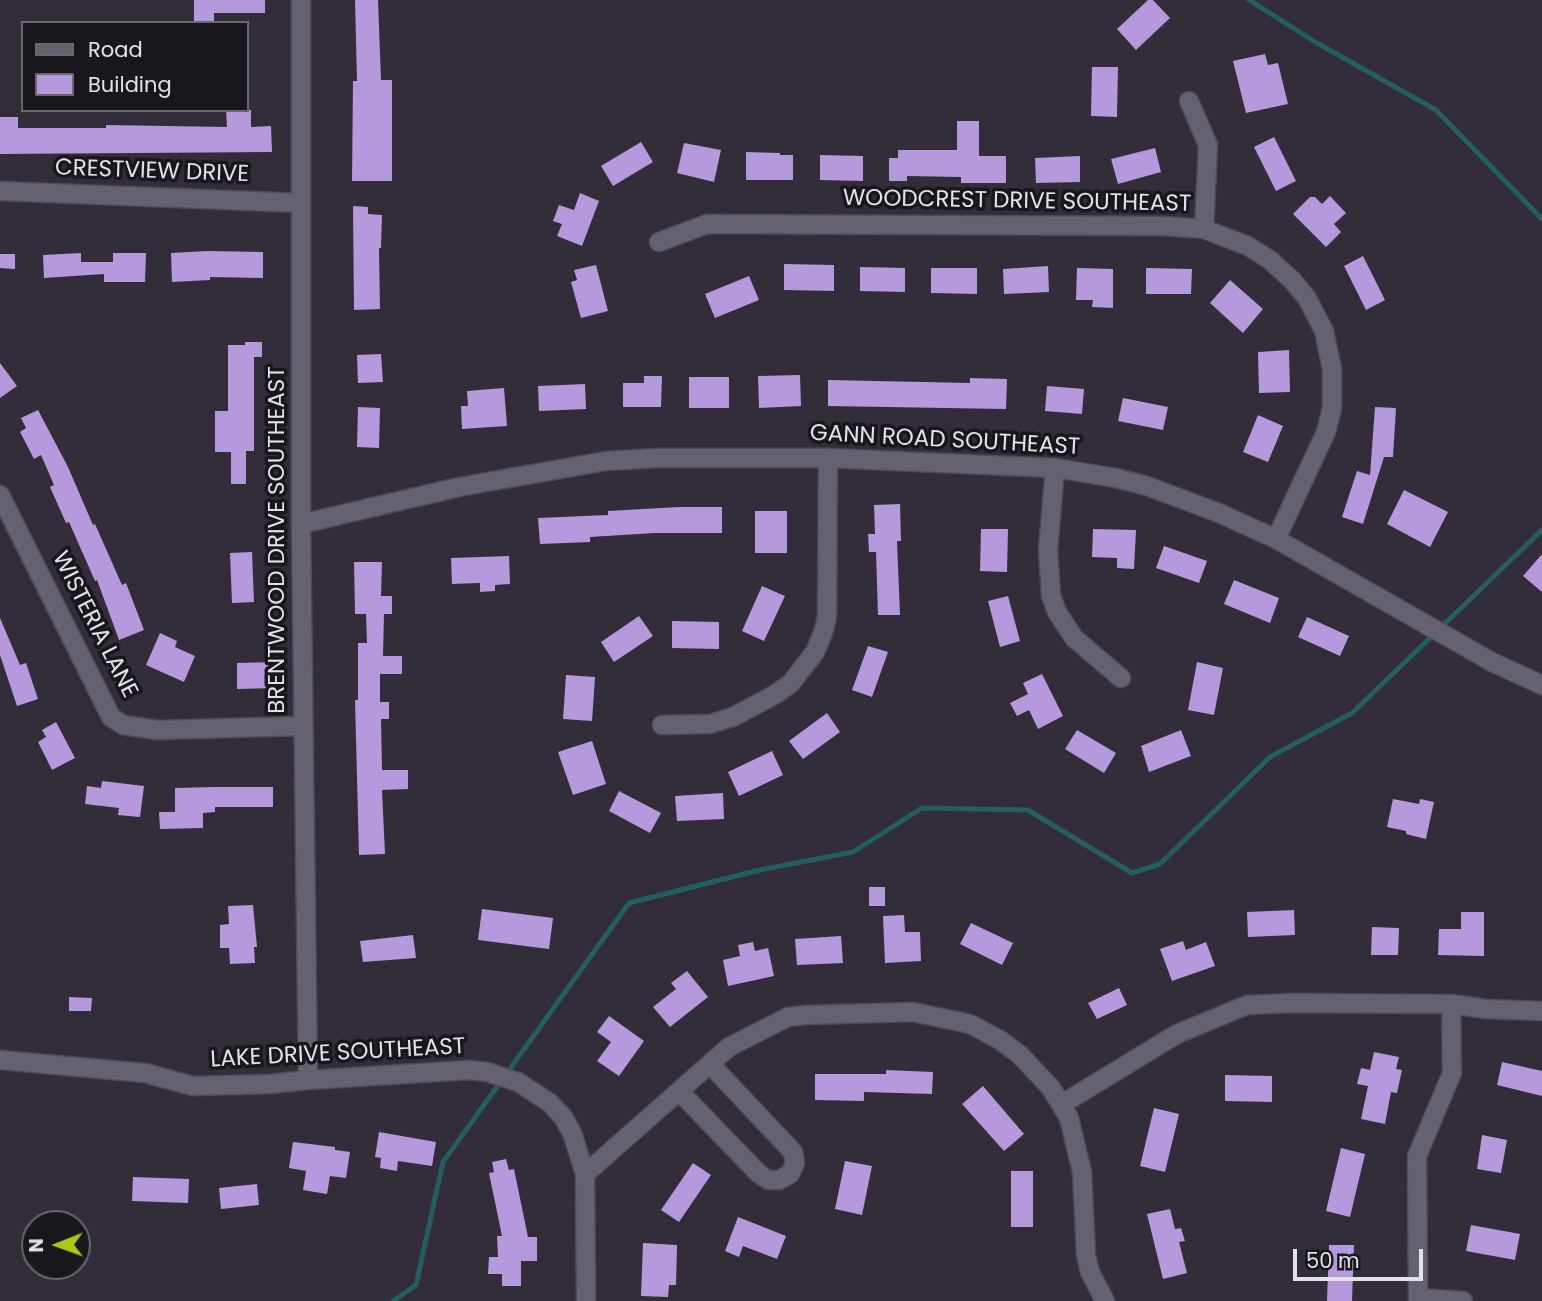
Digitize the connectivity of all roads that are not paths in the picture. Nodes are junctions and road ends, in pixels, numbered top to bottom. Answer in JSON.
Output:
{"nodes":[{"id":1,"x":301,"y":0,"type":"edge"},
{"id":2,"x":1189,"y":101,"type":"dead end"},
{"id":3,"x":0,"y":191,"type":"edge"},
{"id":4,"x":301,"y":203,"type":"junction"},
{"id":5,"x":1204,"y":229,"type":"junction"},
{"id":6,"x":659,"y":242,"type":"dead end"},
{"id":7,"x":828,"y":458,"type":"junction"},
{"id":8,"x":1055,"y":468,"type":"junction"},
{"id":9,"x":0,"y":495,"type":"edge"},
{"id":10,"x":301,"y":524,"type":"junction"},
{"id":11,"x":1276,"y":539,"type":"junction"},
{"id":12,"x":1121,"y":678,"type":"dead end"},
{"id":13,"x":1542,"y":685,"type":"edge"},
{"id":14,"x":662,"y":725,"type":"dead end"},
{"id":15,"x":303,"y":726,"type":"junction"},
{"id":16,"x":1451,"y":1004,"type":"junction"},
{"id":17,"x":1542,"y":1011,"type":"edge"},
{"id":18,"x":0,"y":1060,"type":"edge"},
{"id":19,"x":709,"y":1063,"type":"junction"},
{"id":20,"x":309,"y":1080,"type":"junction"},
{"id":21,"x":679,"y":1091,"type":"junction"},
{"id":22,"x":1062,"y":1104,"type":"junction"},
{"id":23,"x":584,"y":1174,"type":"junction"},
{"id":24,"x":1418,"y":1299,"type":"edge"},
{"id":25,"x":586,"y":1301,"type":"edge"},
{"id":26,"x":1105,"y":1301,"type":"edge"},
{"id":27,"x":1463,"y":1301,"type":"edge"}],
"edges":[{"from":1,"to":4,"type":"street","name":"BRENTWOOD DRIVE SOUTHEAST"},
{"from":2,"to":5,"type":"street"},
{"from":3,"to":4,"type":"street","name":"CRESTVIEW DRIVE"},
{"from":4,"to":10,"type":"street","name":"BRENTWOOD DRIVE SOUTHEAST"},
{"from":5,"to":6,"type":"street","name":"WOODCREST DRIVE SOUTHEAST"},
{"from":5,"to":11,"type":"street","name":"WOODCREST DRIVE SOUTHEAST"},
{"from":7,"to":8,"type":"street","name":"GANN ROAD SOUTHEAST"},
{"from":7,"to":10,"type":"street","name":"GANN ROAD SOUTHEAST"},
{"from":7,"to":14,"type":"street"},
{"from":8,"to":11,"type":"street","name":"GANN ROAD SOUTHEAST"},
{"from":8,"to":12,"type":"street"},
{"from":9,"to":15,"type":"street","name":"WISTERIA LANE"},
{"from":10,"to":15,"type":"street","name":"BRENTWOOD DRIVE SOUTHEAST"},
{"from":11,"to":13,"type":"street","name":"GANN ROAD SOUTHEAST"},
{"from":15,"to":20,"type":"street","name":"BRENTWOOD DRIVE SOUTHEAST"},
{"from":16,"to":17,"type":"street"},
{"from":16,"to":22,"type":"street"},
{"from":16,"to":24,"type":"street"},
{"from":18,"to":20,"type":"street","name":"LAKE DRIVE SOUTHEAST"},
{"from":19,"to":21,"type":"street"},
{"from":19,"to":21,"type":"street"},
{"from":19,"to":22,"type":"street"},
{"from":20,"to":23,"type":"street","name":"LAKE DRIVE SOUTHEAST"},
{"from":21,"to":23,"type":"street"},
{"from":22,"to":26,"type":"street"},
{"from":23,"to":25,"type":"street","name":"LAKE DRIVE SOUTHEAST"},
{"from":24,"to":27,"type":"street"}]}
